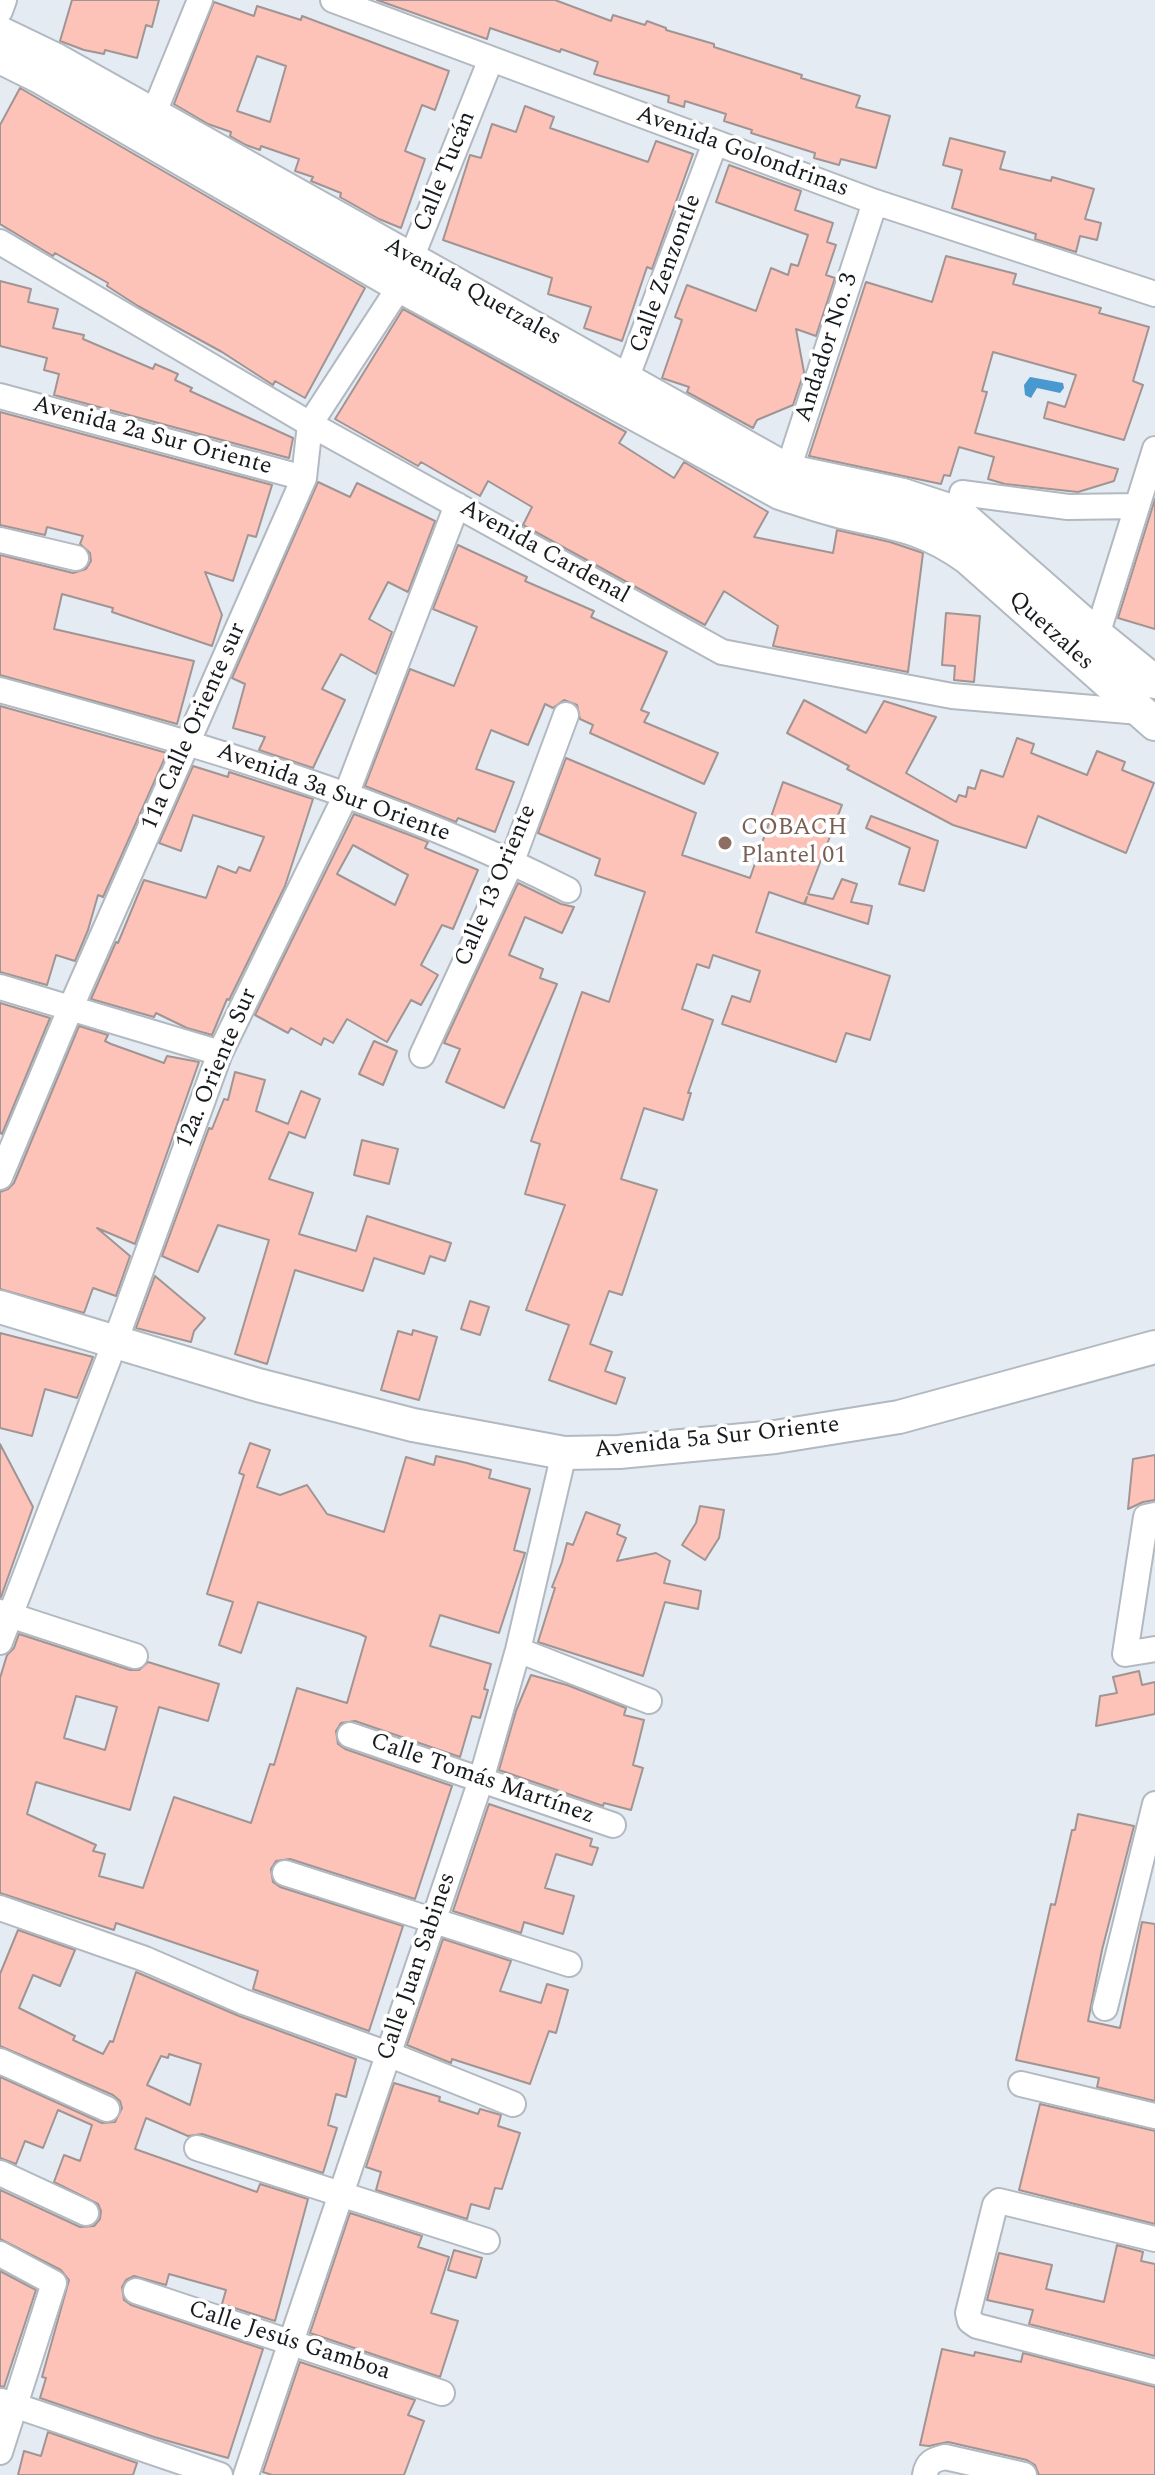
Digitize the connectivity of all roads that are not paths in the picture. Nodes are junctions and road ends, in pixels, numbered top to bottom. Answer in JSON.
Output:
{"nodes":[{"id":1,"x":4,"y":0,"type":"edge"},
{"id":2,"x":200,"y":0,"type":"edge"},
{"id":3,"x":333,"y":0,"type":"edge"},
{"id":4,"x":0,"y":11,"type":"edge"},
{"id":5,"x":0,"y":33,"type":"edge"},
{"id":6,"x":0,"y":57,"type":"edge"},
{"id":7,"x":491,"y":59,"type":"junction"},
{"id":8,"x":153,"y":115,"type":"junction"},
{"id":9,"x":715,"y":143,"type":"junction"},
{"id":10,"x":875,"y":202,"type":"junction"},
{"id":11,"x":0,"y":242,"type":"edge"},
{"id":12,"x":405,"y":272,"type":"junction"},
{"id":13,"x":1155,"y":294,"type":"edge"},
{"id":14,"x":622,"y":392,"type":"junction"},
{"id":15,"x":0,"y":396,"type":"edge"},
{"id":16,"x":310,"y":424,"type":"junction"},
{"id":17,"x":1155,"y":449,"type":"edge"},
{"id":18,"x":304,"y":478,"type":"junction"},
{"id":19,"x":784,"y":482,"type":"junction"},
{"id":20,"x":457,"y":505,"type":"junction"},
{"id":21,"x":1137,"y":506,"type":"junction"},
{"id":22,"x":955,"y":516,"type":"junction"},
{"id":23,"x":0,"y":540,"type":"edge"},
{"id":24,"x":76,"y":558,"type":"dead end"},
{"id":25,"x":1097,"y":635,"type":"junction"},
{"id":26,"x":1155,"y":682,"type":"edge"},
{"id":27,"x":0,"y":690,"type":"edge"},
{"id":28,"x":566,"y":715,"type":"dead end"},
{"id":29,"x":1147,"y":718,"type":"edge"},
{"id":30,"x":189,"y":742,"type":"junction"},
{"id":31,"x":1155,"y":751,"type":"edge"},
{"id":32,"x":346,"y":795,"type":"junction"},
{"id":33,"x":512,"y":861,"type":"junction"},
{"id":34,"x":568,"y":890,"type":"dead end"},
{"id":35,"x":0,"y":987,"type":"edge"},
{"id":36,"x":71,"y":1007,"type":"junction"},
{"id":37,"x":220,"y":1053,"type":"junction"},
{"id":38,"x":422,"y":1055,"type":"dead end"},
{"id":39,"x":0,"y":1177,"type":"edge"},
{"id":40,"x":0,"y":1307,"type":"edge"},
{"id":41,"x":115,"y":1342,"type":"junction"},
{"id":42,"x":1155,"y":1347,"type":"edge"},
{"id":43,"x":564,"y":1453,"type":"junction"},
{"id":44,"x":1150,"y":1516,"type":"edge"},
{"id":45,"x":4,"y":1613,"type":"edge"},
{"id":46,"x":0,"y":1642,"type":"edge"},
{"id":47,"x":1155,"y":1649,"type":"edge"},
{"id":48,"x":518,"y":1650,"type":"junction"},
{"id":49,"x":135,"y":1656,"type":"dead end"},
{"id":50,"x":649,"y":1701,"type":"dead end"},
{"id":51,"x":350,"y":1735,"type":"dead end"},
{"id":52,"x":481,"y":1780,"type":"junction"},
{"id":53,"x":1155,"y":1804,"type":"edge"},
{"id":54,"x":613,"y":1825,"type":"dead end"},
{"id":55,"x":285,"y":1873,"type":"dead end"},
{"id":56,"x":0,"y":1908,"type":"edge"},
{"id":57,"x":434,"y":1921,"type":"junction"},
{"id":58,"x":569,"y":1964,"type":"dead end"},
{"id":59,"x":1105,"y":2008,"type":"dead end"},
{"id":60,"x":388,"y":2054,"type":"junction"},
{"id":61,"x":0,"y":2061,"type":"edge"},
{"id":62,"x":1021,"y":2084,"type":"dead end"},
{"id":63,"x":513,"y":2104,"type":"dead end"},
{"id":64,"x":107,"y":2109,"type":"dead end"},
{"id":65,"x":1155,"y":2116,"type":"edge"},
{"id":66,"x":197,"y":2148,"type":"dead end"},
{"id":67,"x":0,"y":2173,"type":"edge"},
{"id":68,"x":341,"y":2194,"type":"junction"},
{"id":69,"x":86,"y":2213,"type":"dead end"},
{"id":70,"x":1155,"y":2239,"type":"edge"},
{"id":71,"x":487,"y":2241,"type":"dead end"},
{"id":72,"x":0,"y":2254,"type":"edge"},
{"id":73,"x":136,"y":2291,"type":"dead end"},
{"id":74,"x":291,"y":2342,"type":"junction"},
{"id":75,"x":1155,"y":2372,"type":"edge"},
{"id":76,"x":442,"y":2393,"type":"dead end"},
{"id":77,"x":7,"y":2403,"type":"edge"},
{"id":78,"x":0,"y":2452,"type":"edge"},
{"id":79,"x":220,"y":2475,"type":"edge"},
{"id":80,"x":246,"y":2475,"type":"edge"},
{"id":81,"x":925,"y":2475,"type":"edge"},
{"id":82,"x":1024,"y":2475,"type":"edge"}],
"edges":[{"from":1,"to":4,"type":"street"},
{"from":2,"to":8,"type":"street"},
{"from":3,"to":7,"type":"street","name":"Avenida Golondrinas"},
{"from":5,"to":8,"type":"main road","name":"Avenida Quetzales"},
{"from":6,"to":12,"type":"main road","name":"Avenida Quetzales"},
{"from":7,"to":9,"type":"street","name":"Avenida Golondrinas"},
{"from":7,"to":12,"type":"street","name":"Calle Tucán"},
{"from":8,"to":12,"type":"main road","name":"Avenida Quetzales"},
{"from":9,"to":10,"type":"street","name":"Avenida Golondrinas"},
{"from":9,"to":14,"type":"street","name":"Calle Zenzontle"},
{"from":10,"to":13,"type":"street","name":"Avenida Golondrinas"},
{"from":10,"to":19,"type":"street","name":"Andador No. 3"},
{"from":11,"to":16,"type":"street","name":"Avenida Cardenal"},
{"from":12,"to":14,"type":"main road","name":"Avenida Quetzales"},
{"from":12,"to":16,"type":"street","name":"11a Calle Oriente sur"},
{"from":14,"to":19,"type":"main road","name":"Avenida Quetzales"},
{"from":15,"to":18,"type":"street","name":"Avenida 2a Sur Oriente"},
{"from":16,"to":18,"type":"street","name":"11a Calle Oriente sur"},
{"from":16,"to":20,"type":"street","name":"Avenida Cardenal"},
{"from":17,"to":21,"type":"street"},
{"from":18,"to":30,"type":"street","name":"11a Calle Oriente sur"},
{"from":19,"to":22,"type":"main road","name":"Avenida Quetzales"},
{"from":20,"to":29,"type":"street","name":"Avenida Cardenal"},
{"from":20,"to":32,"type":"street","name":"12a. Oriente Sur"},
{"from":21,"to":22,"type":"street"},
{"from":21,"to":25,"type":"street"},
{"from":22,"to":25,"type":"main road","name":"Quetzales"},
{"from":22,"to":29,"type":"main road","name":"Quetzales"},
{"from":23,"to":24,"type":"street"},
{"from":25,"to":26,"type":"main road","name":"Quetzales"},
{"from":27,"to":30,"type":"street","name":"Avenida 3a Sur Oriente"},
{"from":28,"to":33,"type":"street","name":"Calle 13 Oriente"},
{"from":29,"to":31,"type":"main road"},
{"from":30,"to":32,"type":"street","name":"Avenida 3a Sur Oriente"},
{"from":30,"to":36,"type":"street","name":"11a Calle Oriente sur"},
{"from":32,"to":33,"type":"street","name":"Avenida 3a Sur Oriente"},
{"from":32,"to":37,"type":"street","name":"12a. Oriente Sur"},
{"from":33,"to":34,"type":"street","name":"Avenida 3a Sur Oriente"},
{"from":33,"to":38,"type":"street","name":"Calle 13 Oriente"},
{"from":35,"to":36,"type":"street"},
{"from":36,"to":37,"type":"street"},
{"from":36,"to":39,"type":"street","name":"11a Calle Oriente sur"},
{"from":37,"to":41,"type":"street","name":"12a. Oriente Sur"},
{"from":40,"to":41,"type":"main road","name":"Avenida 5a Sur Oriente"},
{"from":41,"to":43,"type":"main road","name":"Avenida 5a Sur Oriente"},
{"from":41,"to":45,"type":"street","name":"12a. Oriente Sur"},
{"from":42,"to":43,"type":"main road","name":"Avenida 5a Sur Oriente"},
{"from":43,"to":48,"type":"street","name":"Calle Juan Sabines"},
{"from":44,"to":47,"type":"street"},
{"from":45,"to":46,"type":"street","name":"12a. Oriente Sur"},
{"from":45,"to":49,"type":"street"},
{"from":48,"to":50,"type":"street"},
{"from":48,"to":52,"type":"street","name":"Calle Juan Sabines"},
{"from":51,"to":52,"type":"street","name":"Calle Tomás Martínez"},
{"from":52,"to":54,"type":"street","name":"Calle Tomás Martínez"},
{"from":52,"to":57,"type":"street","name":"Calle Juan Sabines"},
{"from":53,"to":59,"type":"street"},
{"from":55,"to":57,"type":"street"},
{"from":56,"to":60,"type":"street"},
{"from":57,"to":58,"type":"street"},
{"from":57,"to":60,"type":"street","name":"Calle Juan Sabines"},
{"from":60,"to":63,"type":"street"},
{"from":60,"to":68,"type":"street","name":"Calle Juan Sabines"},
{"from":61,"to":64,"type":"street"},
{"from":62,"to":65,"type":"street"},
{"from":66,"to":68,"type":"street"},
{"from":67,"to":69,"type":"street"},
{"from":68,"to":71,"type":"street"},
{"from":68,"to":74,"type":"street","name":"Calle Juan Sabines"},
{"from":70,"to":75,"type":"street"},
{"from":72,"to":77,"type":"street"},
{"from":73,"to":74,"type":"street","name":"Calle Jesús Gamboa"},
{"from":74,"to":76,"type":"street","name":"Calle Jesús Gamboa"},
{"from":74,"to":80,"type":"street","name":"Calle Juan Sabines"},
{"from":77,"to":78,"type":"street"},
{"from":77,"to":79,"type":"street"},
{"from":81,"to":82,"type":"street"}]}
